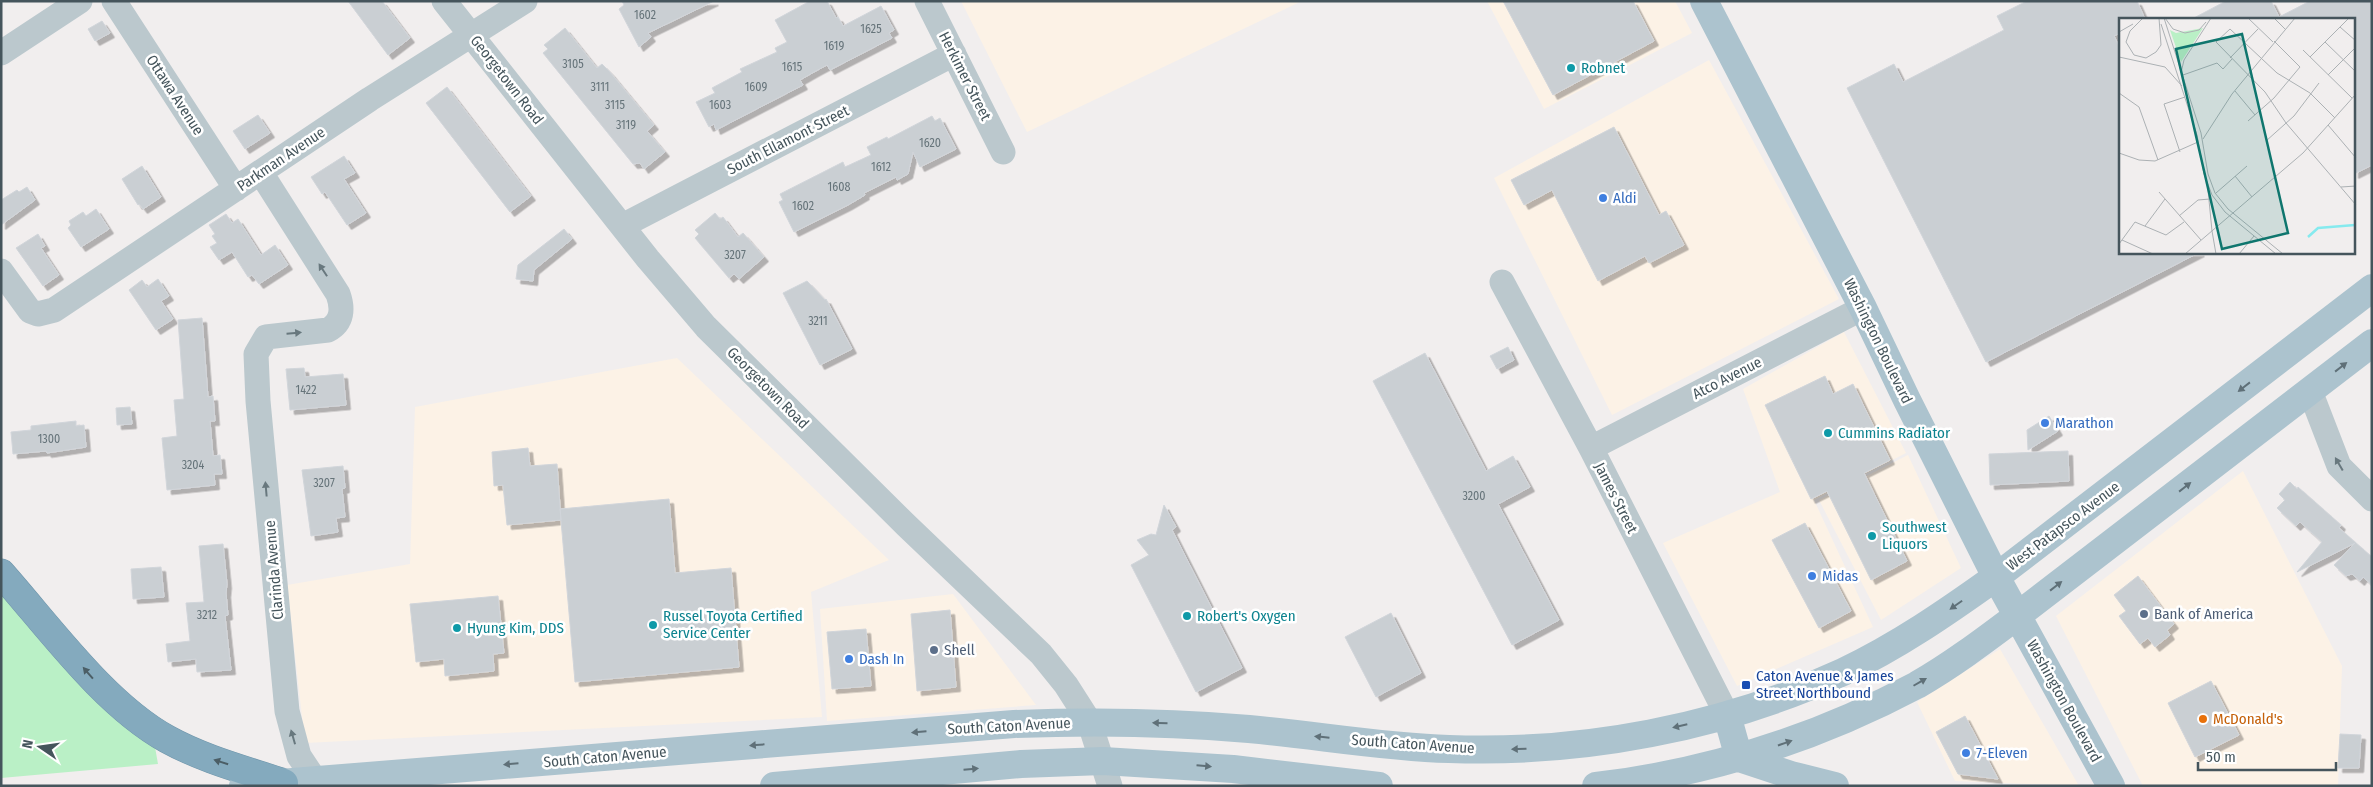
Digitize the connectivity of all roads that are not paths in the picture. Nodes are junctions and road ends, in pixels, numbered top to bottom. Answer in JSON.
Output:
{"nodes":[{"id":1,"x":80,"y":1,"type":"edge"},
{"id":2,"x":114,"y":1,"type":"edge"},
{"id":3,"x":444,"y":1,"type":"edge"},
{"id":4,"x":524,"y":1,"type":"edge"},
{"id":5,"x":927,"y":1,"type":"edge"},
{"id":6,"x":1704,"y":1,"type":"edge"},
{"id":7,"x":471,"y":35,"type":"junction"},
{"id":8,"x":1,"y":53,"type":"edge"},
{"id":9,"x":954,"y":54,"type":"junction"},
{"id":10,"x":1002,"y":152,"type":"dead end"},
{"id":11,"x":261,"y":173,"type":"junction"},
{"id":12,"x":236,"y":189,"type":"junction"},
{"id":13,"x":622,"y":226,"type":"junction"},
{"id":14,"x":1,"y":271,"type":"edge"},
{"id":15,"x":1502,"y":282,"type":"dead end"},
{"id":16,"x":2372,"y":288,"type":"edge"},
{"id":17,"x":1863,"y":308,"type":"junction"},
{"id":18,"x":2372,"y":343,"type":"edge"},
{"id":19,"x":2310,"y":391,"type":"junction"},
{"id":20,"x":1591,"y":448,"type":"junction"},
{"id":21,"x":2372,"y":499,"type":"edge"},
{"id":22,"x":1,"y":573,"type":"edge"},
{"id":23,"x":1996,"y":577,"type":"junction"},
{"id":24,"x":2017,"y":616,"type":"junction"},
{"id":25,"x":1727,"y":715,"type":"junction"},
{"id":26,"x":1090,"y":721,"type":"junction"},
{"id":27,"x":1739,"y":758,"type":"junction"},
{"id":28,"x":1106,"y":774,"type":"edge"},
{"id":29,"x":315,"y":780,"type":"junction"},
{"id":30,"x":1788,"y":781,"type":"edge"},
{"id":31,"x":284,"y":782,"type":"junction"},
{"id":32,"x":1605,"y":785,"type":"edge"},
{"id":33,"x":243,"y":786,"type":"edge"},
{"id":34,"x":774,"y":786,"type":"edge"},
{"id":35,"x":1379,"y":786,"type":"edge"},
{"id":36,"x":1835,"y":786,"type":"edge"},
{"id":37,"x":2111,"y":786,"type":"edge"}],
"edges":[{"from":1,"to":8,"type":"street"},
{"from":2,"to":12,"type":"street","name":"Ottawa Avenue"},
{"from":3,"to":7,"type":"street","name":"Georgetown Road"},
{"from":4,"to":7,"type":"street","name":"Parkman Avenue"},
{"from":5,"to":9,"type":"street","name":"Herkimer Street"},
{"from":6,"to":17,"type":"main road","name":"Washington Boulevard"},
{"from":7,"to":11,"type":"street","name":"Parkman Avenue"},
{"from":7,"to":13,"type":"street","name":"Georgetown Road"},
{"from":9,"to":10,"type":"street","name":"Herkimer Street"},
{"from":9,"to":13,"type":"street","name":"South Ellamont Street"},
{"from":11,"to":12,"type":"street","name":"Parkman Avenue"},
{"from":29,"to":11,"type":"street","name":"Clarinda Avenue","one_way":true},
{"from":12,"to":14,"type":"street","name":"Parkman Avenue"},
{"from":13,"to":26,"type":"street","name":"Georgetown Road"},
{"from":15,"to":20,"type":"street","name":"James Street"},
{"from":16,"to":23,"type":"main road","name":"West Patapsco Avenue","one_way":true},
{"from":17,"to":20,"type":"street","name":"Atco Avenue"},
{"from":17,"to":23,"type":"main road","name":"Washington Boulevard"},
{"from":19,"to":18,"type":"main road","one_way":true},
{"from":21,"to":19,"type":"street","one_way":true},
{"from":24,"to":19,"type":"main road","one_way":true},
{"from":20,"to":25,"type":"street","name":"James Street"},
{"from":31,"to":22,"type":"highway","one_way":true},
{"from":23,"to":24,"type":"main road","name":"Washington Boulevard"},
{"from":23,"to":25,"type":"main road","name":"West Patapsco Avenue","one_way":true},
{"from":27,"to":24,"type":"main road","one_way":true},
{"from":24,"to":37,"type":"main road","name":"Washington Boulevard"},
{"from":25,"to":26,"type":"main road","name":"South Caton Avenue","one_way":true},
{"from":25,"to":27,"type":"main road"},
{"from":26,"to":28,"type":"street","name":"Georgetown Road"},
{"from":26,"to":29,"type":"main road","name":"South Caton Avenue","one_way":true},
{"from":27,"to":30,"type":"main road"},
{"from":27,"to":32,"type":"main road"},
{"from":34,"to":28,"type":"main road","one_way":true},
{"from":28,"to":35,"type":"main road","one_way":true},
{"from":29,"to":31,"type":"main road","name":"South Caton Avenue"},
{"from":30,"to":36,"type":"main road"},
{"from":31,"to":33,"type":"main road","name":"South Caton Avenue"}]}
